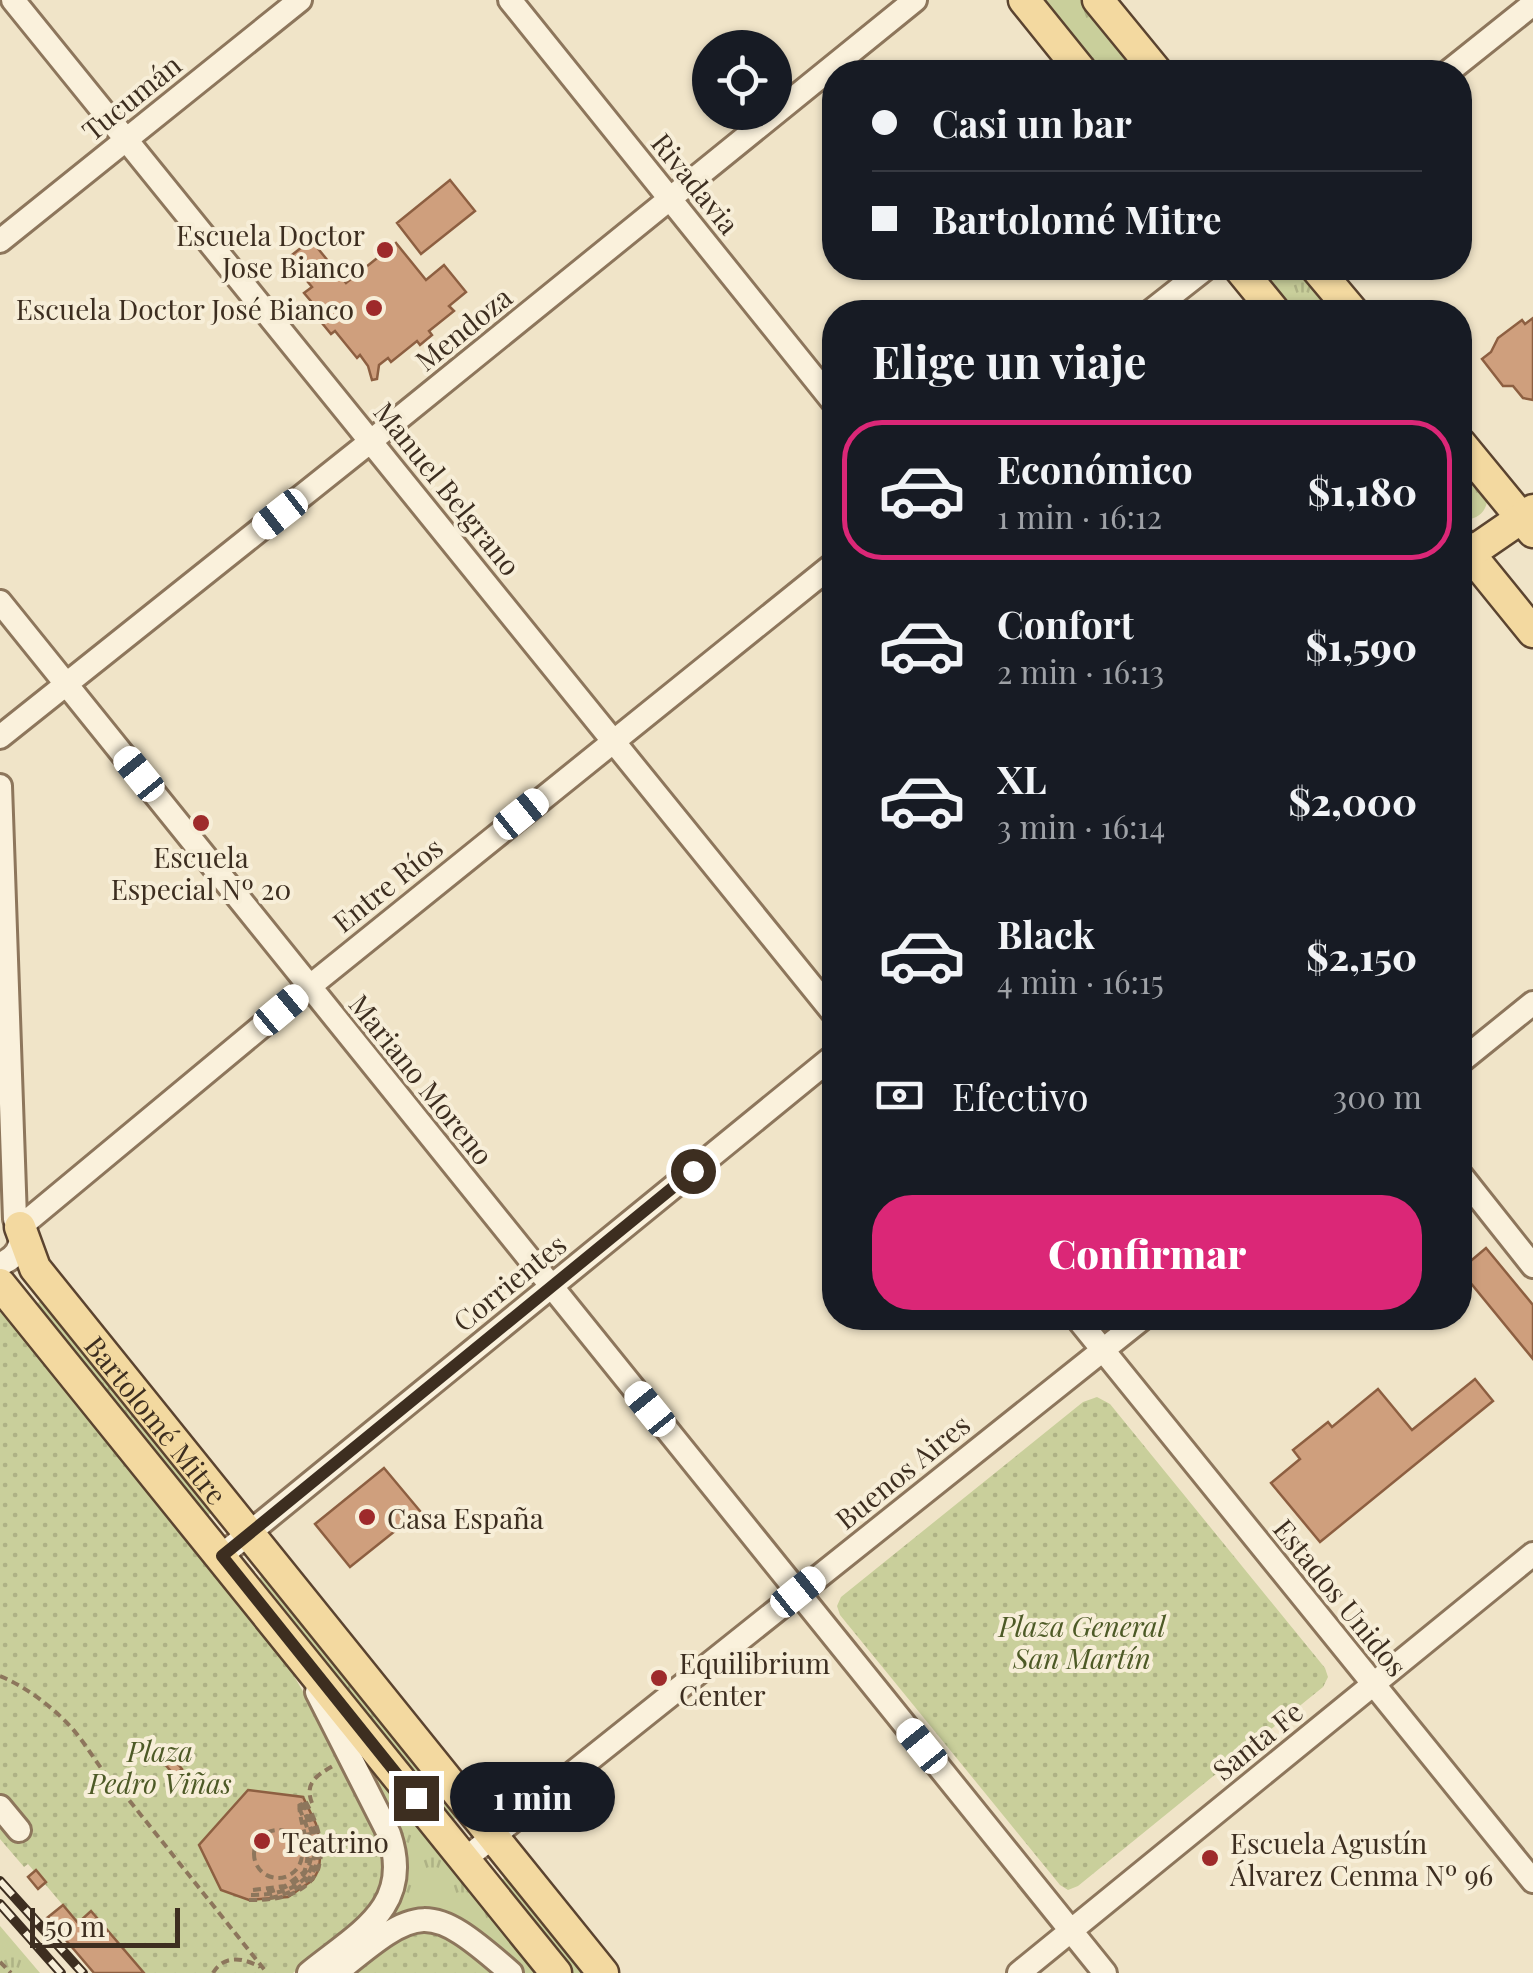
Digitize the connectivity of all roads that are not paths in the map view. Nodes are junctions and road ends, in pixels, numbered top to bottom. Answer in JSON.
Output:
{"nodes":[{"id":1,"x":13,"y":0,"type":"edge"},
{"id":2,"x":300,"y":0,"type":"edge"},
{"id":3,"x":510,"y":0,"type":"edge"},
{"id":4,"x":915,"y":0,"type":"edge"},
{"id":5,"x":1024,"y":0,"type":"edge"},
{"id":6,"x":1098,"y":0,"type":"edge"},
{"id":7,"x":1526,"y":10,"type":"edge"},
{"id":8,"x":841,"y":60,"type":"edge"},
{"id":9,"x":1072,"y":60,"type":"edge"},
{"id":10,"x":1147,"y":60,"type":"edge"},
{"id":11,"x":1463,"y":60,"type":"edge"},
{"id":12,"x":822,"y":75,"type":"edge"},
{"id":13,"x":127,"y":139,"type":"junction"},
{"id":14,"x":670,"y":198,"type":"junction"},
{"id":15,"x":0,"y":241,"type":"edge"},
{"id":16,"x":1191,"y":280,"type":"edge"},
{"id":17,"x":1249,"y":280,"type":"edge"},
{"id":18,"x":1326,"y":280,"type":"edge"},
{"id":19,"x":1165,"y":300,"type":"edge"},
{"id":20,"x":1266,"y":300,"type":"edge"},
{"id":21,"x":1343,"y":300,"type":"edge"},
{"id":22,"x":822,"y":388,"type":"edge"},
{"id":23,"x":372,"y":441,"type":"junction"},
{"id":24,"x":1472,"y":456,"type":"edge"},
{"id":25,"x":1529,"y":520,"type":"edge"},
{"id":26,"x":1472,"y":548,"type":"edge"},
{"id":27,"x":1472,"y":560,"type":"edge"},
{"id":28,"x":822,"y":574,"type":"edge"},
{"id":29,"x":0,"y":602,"type":"edge"},
{"id":30,"x":1527,"y":611,"type":"edge"},
{"id":31,"x":66,"y":683,"type":"junction"},
{"id":32,"x":0,"y":737,"type":"edge"},
{"id":33,"x":612,"y":741,"type":"junction"},
{"id":34,"x":0,"y":786,"type":"edge"},
{"id":35,"x":309,"y":986,"type":"junction"},
{"id":36,"x":822,"y":999,"type":"edge"},
{"id":37,"x":1533,"y":1003,"type":"edge"},
{"id":38,"x":1472,"y":1052,"type":"edge"},
{"id":39,"x":822,"y":1067,"type":"edge"},
{"id":40,"x":6,"y":1171,"type":"edge"},
{"id":41,"x":1472,"y":1189,"type":"edge"},
{"id":42,"x":12,"y":1219,"type":"edge"},
{"id":43,"x":0,"y":1264,"type":"edge"},
{"id":44,"x":1533,"y":1266,"type":"edge"},
{"id":45,"x":0,"y":1284,"type":"edge"},
{"id":46,"x":551,"y":1286,"type":"junction"},
{"id":47,"x":1087,"y":1330,"type":"edge"},
{"id":48,"x":1128,"y":1330,"type":"edge"},
{"id":49,"x":1103,"y":1350,"type":"junction"},
{"id":50,"x":248,"y":1534,"type":"junction"},
{"id":51,"x":1533,"y":1554,"type":"edge"},
{"id":52,"x":222,"y":1556,"type":"junction"},
{"id":53,"x":798,"y":1592,"type":"junction"},
{"id":54,"x":292,"y":1644,"type":"junction"},
{"id":55,"x":1373,"y":1684,"type":"junction"},
{"id":56,"x":0,"y":1807,"type":"edge"},
{"id":57,"x":19,"y":1830,"type":"dead end"},
{"id":58,"x":493,"y":1837,"type":"junction"},
{"id":59,"x":465,"y":1859,"type":"junction"},
{"id":60,"x":1533,"y":1882,"type":"edge"},
{"id":61,"x":1071,"y":1931,"type":"junction"},
{"id":62,"x":309,"y":1973,"type":"edge"},
{"id":63,"x":336,"y":1973,"type":"edge"},
{"id":64,"x":511,"y":1973,"type":"edge"},
{"id":65,"x":556,"y":1973,"type":"edge"},
{"id":66,"x":603,"y":1973,"type":"edge"},
{"id":67,"x":1019,"y":1973,"type":"edge"},
{"id":68,"x":1105,"y":1973,"type":"edge"}],
"edges":[{"from":1,"to":13,"type":"street","name":"Manuel Belgrano"},
{"from":2,"to":13,"type":"street","name":"Tucumán"},
{"from":3,"to":14,"type":"street","name":"Rivadavia"},
{"from":4,"to":8,"type":"street","name":"Mendoza"},
{"from":5,"to":9,"type":"main road"},
{"from":6,"to":10,"type":"main road"},
{"from":7,"to":11,"type":"street"},
{"from":12,"to":14,"type":"street","name":"Mendoza"},
{"from":13,"to":15,"type":"street","name":"Tucumán"},
{"from":13,"to":23,"type":"street","name":"Manuel Belgrano"},
{"from":14,"to":22,"type":"street","name":"Rivadavia"},
{"from":14,"to":23,"type":"street","name":"Mendoza"},
{"from":16,"to":19,"type":"street"},
{"from":17,"to":20,"type":"main road"},
{"from":18,"to":21,"type":"main road"},
{"from":23,"to":31,"type":"street","name":"Mendoza"},
{"from":23,"to":33,"type":"street","name":"Manuel Belgrano"},
{"from":24,"to":25,"type":"main road"},
{"from":25,"to":26,"type":"main road"},
{"from":27,"to":30,"type":"main road"},
{"from":28,"to":33,"type":"street","name":"Entre Ríos"},
{"from":29,"to":31,"type":"street","name":"Mariano Moreno"},
{"from":31,"to":32,"type":"street","name":"Mendoza"},
{"from":31,"to":35,"type":"street","name":"Mariano Moreno"},
{"from":33,"to":35,"type":"street","name":"Entre Ríos"},
{"from":33,"to":36,"type":"street","name":"Manuel Belgrano"},
{"from":34,"to":40,"type":"street"},
{"from":35,"to":42,"type":"street","name":"Entre Ríos"},
{"from":35,"to":46,"type":"street","name":"Mariano Moreno"},
{"from":37,"to":38,"type":"street"},
{"from":39,"to":46,"type":"street","name":"Corrientes"},
{"from":40,"to":42,"type":"street"},
{"from":41,"to":44,"type":"street"},
{"from":42,"to":43,"type":"street","name":"Entre Ríos"},
{"from":42,"to":50,"type":"main road","name":"Bartolomé Mitre"},
{"from":45,"to":52,"type":"main road","name":"Bartolomé Mitre"},
{"from":46,"to":50,"type":"street","name":"Corrientes"},
{"from":46,"to":53,"type":"street","name":"Mariano Moreno"},
{"from":47,"to":49,"type":"street"},
{"from":48,"to":49,"type":"street","name":"Buenos Aires"},
{"from":49,"to":53,"type":"street","name":"Buenos Aires"},
{"from":49,"to":55,"type":"street","name":"Estados Unidos"},
{"from":50,"to":52,"type":"street","name":"Corrientes"},
{"from":50,"to":58,"type":"main road","name":"Bartolomé Mitre"},
{"from":51,"to":55,"type":"street","name":"Santa Fe"},
{"from":52,"to":54,"type":"main road","name":"Bartolomé Mitre"},
{"from":53,"to":58,"type":"street","name":"Buenos Aires"},
{"from":53,"to":61,"type":"street","name":"Mariano Moreno"},
{"from":54,"to":59,"type":"main road","name":"Bartolomé Mitre"},
{"from":54,"to":62,"type":"street"},
{"from":55,"to":60,"type":"street","name":"Estados Unidos"},
{"from":55,"to":61,"type":"street","name":"Santa Fe"},
{"from":56,"to":57,"type":"street"},
{"from":58,"to":59,"type":"street","name":"Buenos Aires"},
{"from":58,"to":66,"type":"main road","name":"Bartolomé Mitre"},
{"from":59,"to":65,"type":"main road","name":"Bartolomé Mitre"},
{"from":61,"to":67,"type":"street","name":"Santa Fe"},
{"from":61,"to":68,"type":"street","name":"Mariano Moreno"},
{"from":63,"to":64,"type":"street"}]}
